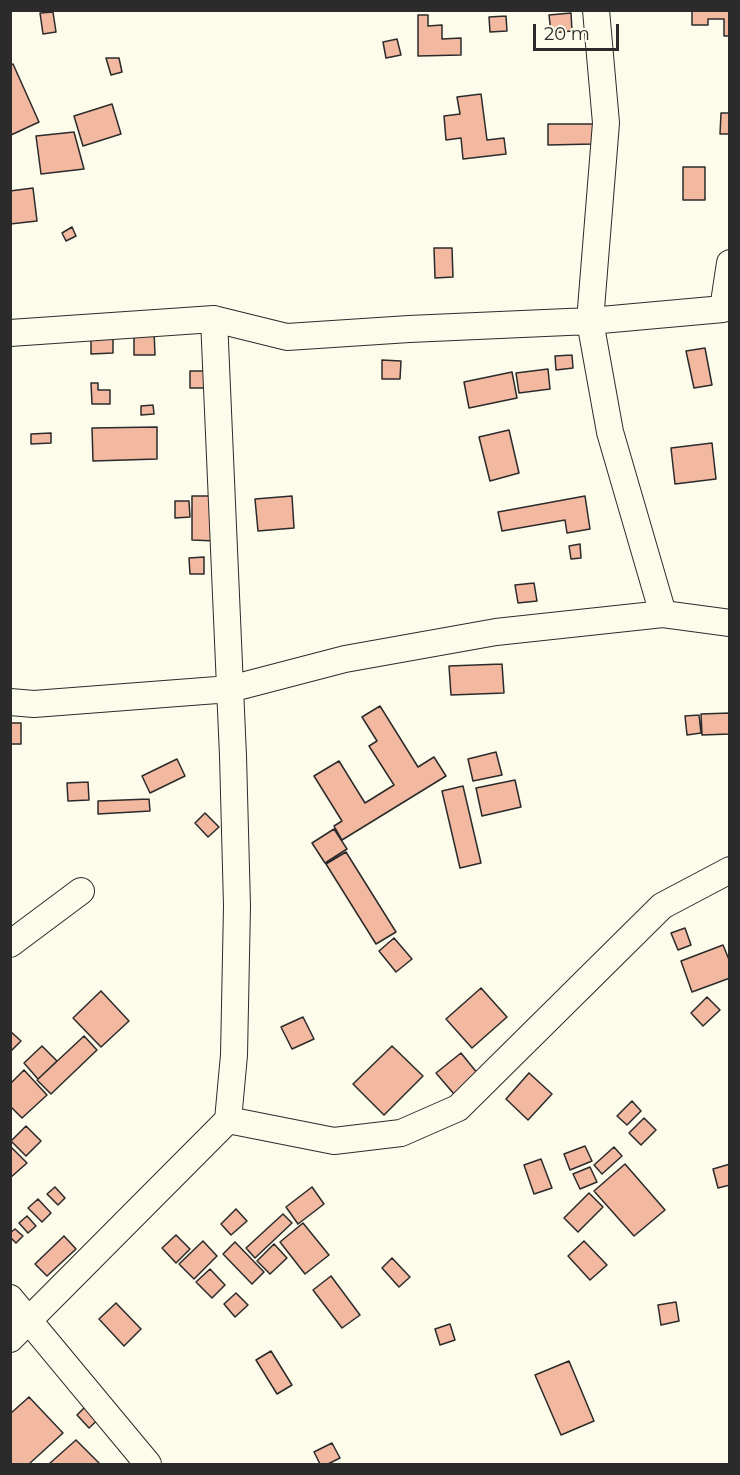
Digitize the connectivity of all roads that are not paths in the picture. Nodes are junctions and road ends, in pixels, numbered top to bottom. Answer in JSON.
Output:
{"nodes":[{"id":1,"x":596,"y":10,"type":"edge"},
{"id":2,"x":729,"y":263,"type":"edge"},
{"id":3,"x":214,"y":319,"type":"junction"},
{"id":4,"x":590,"y":321,"type":"junction"},
{"id":5,"x":10,"y":333,"type":"edge"},
{"id":6,"x":663,"y":614,"type":"junction"},
{"id":7,"x":729,"y":622,"type":"edge"},
{"id":8,"x":230,"y":689,"type":"junction"},
{"id":9,"x":10,"y":702,"type":"edge"},
{"id":10,"x":729,"y":870,"type":"edge"},
{"id":11,"x":81,"y":891,"type":"dead end"},
{"id":12,"x":10,"y":944,"type":"edge"},
{"id":13,"x":228,"y":1120,"type":"junction"},
{"id":14,"x":10,"y":1298,"type":"edge"},
{"id":15,"x":28,"y":1320,"type":"junction"},
{"id":16,"x":10,"y":1339,"type":"edge"},
{"id":17,"x":148,"y":1464,"type":"edge"}],
"edges":[{"from":1,"to":4,"type":"street"},
{"from":2,"to":4,"type":"street"},
{"from":3,"to":4,"type":"street"},
{"from":3,"to":5,"type":"street"},
{"from":3,"to":8,"type":"street"},
{"from":4,"to":6,"type":"street"},
{"from":6,"to":7,"type":"street"},
{"from":6,"to":8,"type":"street"},
{"from":8,"to":9,"type":"street"},
{"from":8,"to":13,"type":"street"},
{"from":10,"to":13,"type":"street"},
{"from":11,"to":12,"type":"street"},
{"from":13,"to":15,"type":"street"},
{"from":14,"to":15,"type":"street"},
{"from":15,"to":16,"type":"street"},
{"from":15,"to":17,"type":"street"}]}
